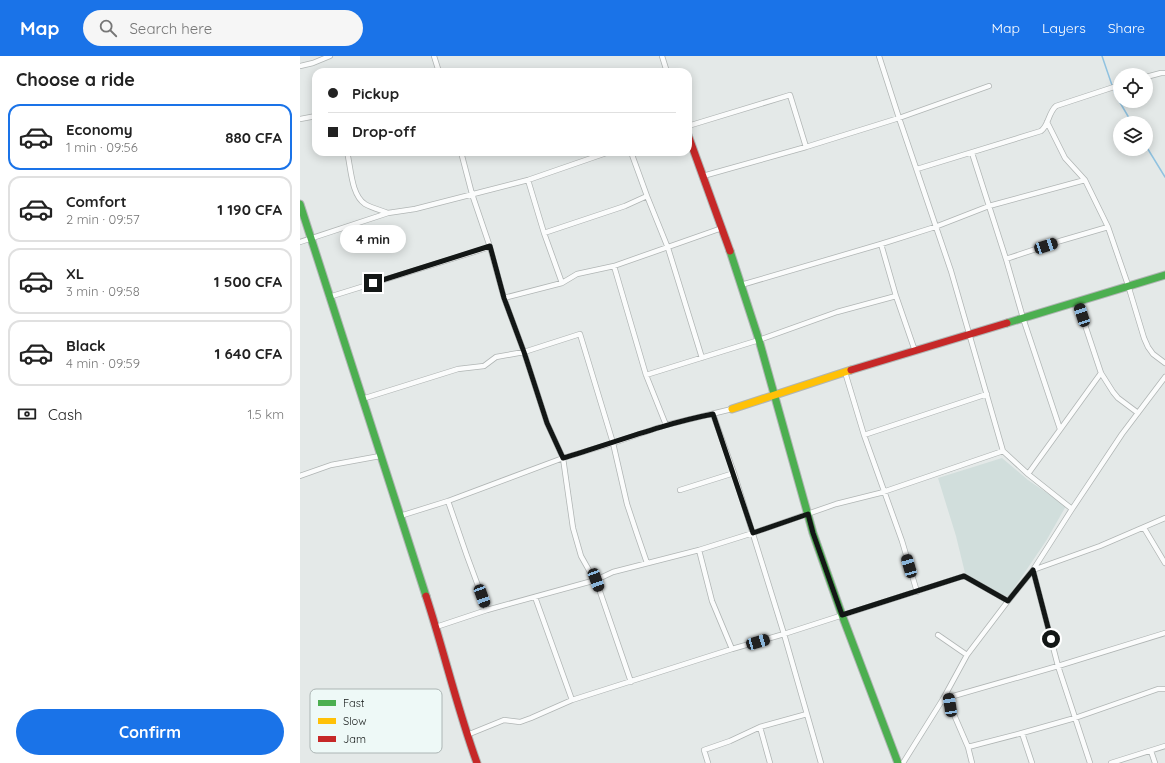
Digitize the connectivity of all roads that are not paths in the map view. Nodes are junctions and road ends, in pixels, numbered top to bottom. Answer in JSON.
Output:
{"nodes":[{"id":1,"x":330,"y":56,"type":"edge"},
{"id":2,"x":434,"y":56,"type":"edge"},
{"id":3,"x":662,"y":56,"type":"edge"},
{"id":4,"x":879,"y":56,"type":"edge"},
{"id":5,"x":300,"y":66,"type":"edge"},
{"id":6,"x":438,"y":68,"type":"edge"},
{"id":7,"x":666,"y":68,"type":"edge"},
{"id":8,"x":1165,"y":73,"type":"edge"},
{"id":9,"x":1153,"y":75,"type":"edge"},
{"id":10,"x":989,"y":86,"type":"dead end"},
{"id":11,"x":1113,"y":87,"type":"edge"},
{"id":12,"x":312,"y":117,"type":"edge"},
{"id":13,"x":899,"y":118,"type":"junction"},
{"id":14,"x":300,"y":119,"type":"edge"},
{"id":15,"x":1047,"y":122,"type":"junction"},
{"id":16,"x":692,"y":125,"type":"edge"},
{"id":17,"x":692,"y":146,"type":"edge"},
{"id":18,"x":806,"y":147,"type":"junction"},
{"id":19,"x":972,"y":152,"type":"junction"},
{"id":20,"x":347,"y":156,"type":"edge"},
{"id":21,"x":462,"y":156,"type":"edge"},
{"id":22,"x":597,"y":156,"type":"edge"},
{"id":23,"x":632,"y":156,"type":"edge"},
{"id":24,"x":917,"y":169,"type":"junction"},
{"id":25,"x":703,"y":176,"type":"junction"},
{"id":26,"x":528,"y":180,"type":"junction"},
{"id":27,"x":1085,"y":180,"type":"junction"},
{"id":28,"x":472,"y":194,"type":"junction"},
{"id":29,"x":647,"y":196,"type":"junction"},
{"id":30,"x":300,"y":204,"type":"edge"},
{"id":31,"x":989,"y":206,"type":"junction"},
{"id":32,"x":388,"y":213,"type":"junction"},
{"id":33,"x":935,"y":227,"type":"junction"},
{"id":34,"x":1108,"y":227,"type":"junction"},
{"id":35,"x":722,"y":228,"type":"junction"},
{"id":36,"x":544,"y":233,"type":"junction"},
{"id":37,"x":311,"y":238,"type":"junction"},
{"id":38,"x":300,"y":242,"type":"edge"},
{"id":39,"x":881,"y":244,"type":"junction"},
{"id":40,"x":490,"y":246,"type":"junction"},
{"id":41,"x":668,"y":248,"type":"junction"},
{"id":42,"x":1006,"y":259,"type":"junction"},
{"id":43,"x":614,"y":266,"type":"junction"},
{"id":44,"x":1165,"y":275,"type":"edge"},
{"id":45,"x":562,"y":283,"type":"junction"},
{"id":46,"x":741,"y":285,"type":"junction"},
{"id":47,"x":1128,"y":285,"type":"junction"},
{"id":48,"x":896,"y":296,"type":"junction"},
{"id":49,"x":329,"y":297,"type":"junction"},
{"id":50,"x":504,"y":298,"type":"junction"},
{"id":51,"x":1077,"y":301,"type":"junction"},
{"id":52,"x":1023,"y":318,"type":"junction"},
{"id":53,"x":969,"y":334,"type":"junction"},
{"id":54,"x":759,"y":340,"type":"junction"},
{"id":55,"x":915,"y":351,"type":"junction"},
{"id":56,"x":524,"y":352,"type":"junction"},
{"id":57,"x":702,"y":358,"type":"junction"},
{"id":58,"x":1165,"y":363,"type":"edge"},
{"id":59,"x":845,"y":372,"type":"junction"},
{"id":60,"x":1101,"y":373,"type":"junction"},
{"id":61,"x":646,"y":375,"type":"junction"},
{"id":62,"x":1165,"y":377,"type":"edge"},
{"id":63,"x":987,"y":394,"type":"junction"},
{"id":64,"x":774,"y":395,"type":"junction"},
{"id":65,"x":362,"y":399,"type":"junction"},
{"id":66,"x":732,"y":409,"type":"joint"},
{"id":67,"x":1138,"y":413,"type":"junction"},
{"id":68,"x":713,"y":414,"type":"junction"},
{"id":69,"x":666,"y":425,"type":"junction"},
{"id":70,"x":1060,"y":429,"type":"junction"},
{"id":71,"x":864,"y":435,"type":"junction"},
{"id":72,"x":613,"y":443,"type":"junction"},
{"id":73,"x":1003,"y":451,"type":"junction"},
{"id":74,"x":380,"y":456,"type":"junction"},
{"id":75,"x":563,"y":458,"type":"junction"},
{"id":76,"x":734,"y":473,"type":"junction"},
{"id":77,"x":1028,"y":474,"type":"junction"},
{"id":78,"x":300,"y":476,"type":"edge"},
{"id":79,"x":680,"y":490,"type":"dead end"},
{"id":80,"x":885,"y":491,"type":"junction"},
{"id":81,"x":448,"y":501,"type":"junction"},
{"id":82,"x":1072,"y":509,"type":"junction"},
{"id":83,"x":808,"y":514,"type":"junction"},
{"id":84,"x":400,"y":516,"type":"junction"},
{"id":85,"x":1165,"y":518,"type":"edge"},
{"id":86,"x":1144,"y":528,"type":"junction"},
{"id":87,"x":753,"y":533,"type":"junction"},
{"id":88,"x":699,"y":550,"type":"junction"},
{"id":89,"x":648,"y":563,"type":"junction"},
{"id":90,"x":1165,"y":563,"type":"edge"},
{"id":91,"x":1033,"y":570,"type":"junction"},
{"id":92,"x":596,"y":580,"type":"junction"},
{"id":93,"x":917,"y":592,"type":"junction"},
{"id":94,"x":535,"y":597,"type":"junction"},
{"id":95,"x":1008,"y":601,"type":"junction"},
{"id":96,"x":486,"y":610,"type":"junction"},
{"id":97,"x":842,"y":615,"type":"junction"},
{"id":98,"x":436,"y":627,"type":"junction"},
{"id":99,"x":1165,"y":633,"type":"edge"},
{"id":100,"x":784,"y":634,"type":"junction"},
{"id":101,"x":938,"y":635,"type":"dead end"},
{"id":102,"x":732,"y":649,"type":"junction"},
{"id":103,"x":967,"y":655,"type":"junction"},
{"id":104,"x":1058,"y":666,"type":"junction"},
{"id":105,"x":631,"y":682,"type":"junction"},
{"id":106,"x":1165,"y":689,"type":"edge"},
{"id":107,"x":949,"y":697,"type":"junction"},
{"id":108,"x":943,"y":699,"type":"junction"},
{"id":109,"x":572,"y":700,"type":"junction"},
{"id":110,"x":807,"y":714,"type":"junction"},
{"id":111,"x":1075,"y":718,"type":"junction"},
{"id":112,"x":760,"y":727,"type":"junction"},
{"id":113,"x":1022,"y":733,"type":"junction"},
{"id":114,"x":467,"y":735,"type":"junction"},
{"id":115,"x":968,"y":746,"type":"junction"},
{"id":116,"x":1165,"y":746,"type":"edge"},
{"id":117,"x":1151,"y":751,"type":"junction"},
{"id":118,"x":477,"y":763,"type":"edge"},
{"id":119,"x":708,"y":763,"type":"edge"},
{"id":120,"x":770,"y":763,"type":"edge"},
{"id":121,"x":821,"y":763,"type":"edge"},
{"id":122,"x":898,"y":763,"type":"edge"},
{"id":123,"x":903,"y":763,"type":"edge"},
{"id":124,"x":972,"y":763,"type":"edge"},
{"id":125,"x":1032,"y":763,"type":"edge"},
{"id":126,"x":1090,"y":763,"type":"edge"},
{"id":127,"x":1111,"y":763,"type":"edge"},
{"id":128,"x":1155,"y":763,"type":"edge"}],
"edges":[{"from":1,"to":5,"type":"street"},
{"from":2,"to":6,"type":"street"},
{"from":3,"to":7,"type":"street"},
{"from":4,"to":13,"type":"street"},
{"from":8,"to":9,"type":"street"},
{"from":10,"to":13,"type":"street"},
{"from":11,"to":15,"type":"street"},
{"from":12,"to":14,"type":"street"},
{"from":13,"to":18,"type":"street"},
{"from":13,"to":24,"type":"street"},
{"from":15,"to":19,"type":"street"},
{"from":15,"to":27,"type":"street"},
{"from":16,"to":18,"type":"street"},
{"from":17,"to":25,"type":"street"},
{"from":18,"to":25,"type":"street"},
{"from":19,"to":24,"type":"street"},
{"from":19,"to":31,"type":"street"},
{"from":20,"to":32,"type":"street"},
{"from":21,"to":28,"type":"street"},
{"from":22,"to":26,"type":"street"},
{"from":23,"to":29,"type":"street"},
{"from":24,"to":33,"type":"street"},
{"from":25,"to":35,"type":"street"},
{"from":26,"to":28,"type":"street"},
{"from":26,"to":36,"type":"street"},
{"from":27,"to":31,"type":"street"},
{"from":27,"to":34,"type":"street"},
{"from":28,"to":32,"type":"street"},
{"from":28,"to":40,"type":"street"},
{"from":29,"to":36,"type":"street"},
{"from":29,"to":41,"type":"street"},
{"from":30,"to":37,"type":"street"},
{"from":31,"to":33,"type":"street"},
{"from":31,"to":42,"type":"street"},
{"from":32,"to":37,"type":"street"},
{"from":33,"to":39,"type":"street"},
{"from":33,"to":53,"type":"street"},
{"from":34,"to":42,"type":"street"},
{"from":34,"to":47,"type":"street"},
{"from":35,"to":41,"type":"street"},
{"from":35,"to":46,"type":"street"},
{"from":36,"to":45,"type":"street"},
{"from":37,"to":38,"type":"street"},
{"from":37,"to":49,"type":"street"},
{"from":39,"to":46,"type":"street"},
{"from":39,"to":48,"type":"street"},
{"from":40,"to":49,"type":"street"},
{"from":40,"to":50,"type":"street"},
{"from":41,"to":43,"type":"street"},
{"from":41,"to":57,"type":"street"},
{"from":42,"to":52,"type":"street"},
{"from":43,"to":45,"type":"street"},
{"from":43,"to":61,"type":"street"},
{"from":44,"to":47,"type":"street"},
{"from":45,"to":50,"type":"street"},
{"from":46,"to":54,"type":"street"},
{"from":47,"to":51,"type":"street"},
{"from":47,"to":58,"type":"street"},
{"from":48,"to":54,"type":"street"},
{"from":48,"to":55,"type":"street"},
{"from":49,"to":65,"type":"street"},
{"from":50,"to":56,"type":"street"},
{"from":51,"to":52,"type":"street"},
{"from":51,"to":60,"type":"street"},
{"from":52,"to":53,"type":"street"},
{"from":52,"to":70,"type":"street"},
{"from":53,"to":55,"type":"street"},
{"from":53,"to":63,"type":"street"},
{"from":54,"to":57,"type":"street"},
{"from":54,"to":64,"type":"street"},
{"from":55,"to":59,"type":"street"},
{"from":56,"to":65,"type":"street"},
{"from":56,"to":72,"type":"street"},
{"from":56,"to":75,"type":"street"},
{"from":57,"to":61,"type":"street"},
{"from":59,"to":64,"type":"street"},
{"from":59,"to":71,"type":"street"},
{"from":60,"to":67,"type":"street"},
{"from":60,"to":70,"type":"street"},
{"from":61,"to":69,"type":"street"},
{"from":62,"to":67,"type":"street"},
{"from":63,"to":71,"type":"street"},
{"from":63,"to":73,"type":"street"},
{"from":64,"to":66,"type":"street"},
{"from":64,"to":83,"type":"street"},
{"from":65,"to":74,"type":"street"},
{"from":66,"to":68,"type":"street"},
{"from":67,"to":82,"type":"street"},
{"from":68,"to":69,"type":"street"},
{"from":68,"to":76,"type":"street"},
{"from":69,"to":72,"type":"street"},
{"from":70,"to":77,"type":"street"},
{"from":71,"to":80,"type":"street"},
{"from":72,"to":75,"type":"street"},
{"from":72,"to":89,"type":"street"},
{"from":73,"to":77,"type":"street"},
{"from":73,"to":80,"type":"street"},
{"from":74,"to":78,"type":"street"},
{"from":74,"to":84,"type":"street"},
{"from":75,"to":81,"type":"street"},
{"from":75,"to":92,"type":"street"},
{"from":76,"to":79,"type":"street"},
{"from":76,"to":87,"type":"street"},
{"from":77,"to":82,"type":"street"},
{"from":80,"to":83,"type":"street"},
{"from":80,"to":93,"type":"street"},
{"from":81,"to":84,"type":"street"},
{"from":81,"to":96,"type":"street"},
{"from":82,"to":91,"type":"street"},
{"from":83,"to":87,"type":"street"},
{"from":83,"to":97,"type":"street"},
{"from":84,"to":98,"type":"street"},
{"from":85,"to":86,"type":"street"},
{"from":86,"to":90,"type":"street"},
{"from":86,"to":91,"type":"street"},
{"from":87,"to":88,"type":"street"},
{"from":87,"to":100,"type":"street"},
{"from":88,"to":89,"type":"street"},
{"from":88,"to":102,"type":"street"},
{"from":89,"to":92,"type":"street"},
{"from":91,"to":95,"type":"street"},
{"from":91,"to":104,"type":"street"},
{"from":92,"to":94,"type":"street"},
{"from":92,"to":105,"type":"street"},
{"from":93,"to":95,"type":"street"},
{"from":93,"to":97,"type":"street"},
{"from":94,"to":96,"type":"street"},
{"from":94,"to":109,"type":"street"},
{"from":95,"to":103,"type":"street"},
{"from":96,"to":98,"type":"street"},
{"from":97,"to":100,"type":"street"},
{"from":97,"to":122,"type":"street"},
{"from":98,"to":114,"type":"street"},
{"from":99,"to":104,"type":"street"},
{"from":100,"to":102,"type":"street"},
{"from":100,"to":110,"type":"street"},
{"from":101,"to":103,"type":"street"},
{"from":102,"to":105,"type":"street"},
{"from":103,"to":108,"type":"street"},
{"from":104,"to":107,"type":"street"},
{"from":104,"to":111,"type":"street"},
{"from":105,"to":109,"type":"street"},
{"from":106,"to":111,"type":"street"},
{"from":107,"to":108,"type":"street"},
{"from":107,"to":115,"type":"street"},
{"from":108,"to":123,"type":"street"},
{"from":109,"to":114,"type":"street"},
{"from":110,"to":112,"type":"street"},
{"from":110,"to":121,"type":"street"},
{"from":111,"to":113,"type":"street"},
{"from":111,"to":126,"type":"street"},
{"from":112,"to":119,"type":"street"},
{"from":112,"to":120,"type":"street"},
{"from":113,"to":115,"type":"street"},
{"from":113,"to":125,"type":"street"},
{"from":114,"to":118,"type":"street"},
{"from":115,"to":124,"type":"street"},
{"from":116,"to":117,"type":"street"},
{"from":117,"to":127,"type":"street"},
{"from":117,"to":128,"type":"street"}]}
